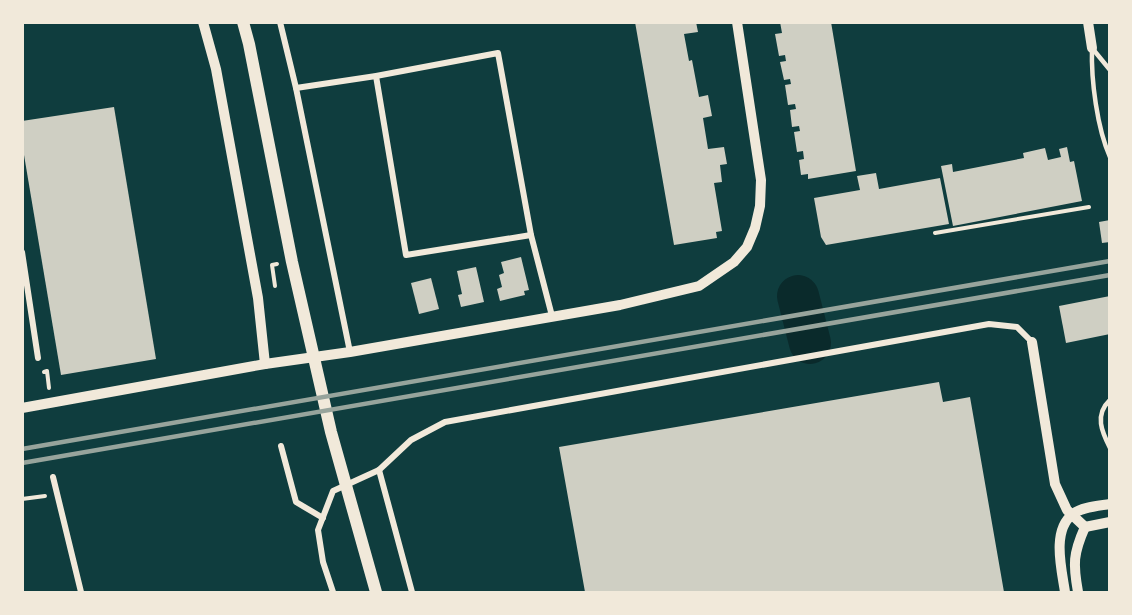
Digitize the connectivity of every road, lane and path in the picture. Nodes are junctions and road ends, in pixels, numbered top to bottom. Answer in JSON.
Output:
{"nodes":[{"id":1,"x":203,"y":22,"type":"edge"},
{"id":2,"x":243,"y":22,"type":"edge"},
{"id":3,"x":280,"y":22,"type":"edge"},
{"id":4,"x":737,"y":22,"type":"edge"},
{"id":5,"x":1088,"y":22,"type":"edge"},
{"id":6,"x":1092,"y":48,"type":"junction"},
{"id":7,"x":1110,"y":70,"type":"edge"},
{"id":8,"x":376,"y":76,"type":"junction"},
{"id":9,"x":296,"y":88,"type":"junction"},
{"id":10,"x":1110,"y":157,"type":"edge"},
{"id":11,"x":1089,"y":207,"type":"dead end"},
{"id":12,"x":935,"y":233,"type":"dead end"},
{"id":13,"x":531,"y":235,"type":"junction"},
{"id":14,"x":22,"y":252,"type":"edge"},
{"id":15,"x":292,"y":262,"type":"junction"},
{"id":16,"x":276,"y":297,"type":"dead end"},
{"id":17,"x":552,"y":316,"type":"junction"},
{"id":18,"x":1032,"y":342,"type":"joint"},
{"id":19,"x":350,"y":352,"type":"junction"},
{"id":20,"x":38,"y":358,"type":"dead end"},
{"id":21,"x":265,"y":364,"type":"junction"},
{"id":22,"x":1110,"y":400,"type":"edge"},
{"id":23,"x":22,"y":408,"type":"edge"},
{"id":24,"x":281,"y":446,"type":"dead end"},
{"id":25,"x":1110,"y":448,"type":"edge"},
{"id":26,"x":379,"y":470,"type":"junction"},
{"id":27,"x":53,"y":477,"type":"dead end"},
{"id":28,"x":57,"y":494,"type":"junction"},
{"id":29,"x":22,"y":499,"type":"edge"},
{"id":30,"x":1110,"y":504,"type":"edge"},
{"id":31,"x":1071,"y":515,"type":"junction"},
{"id":32,"x":323,"y":518,"type":"junction"},
{"id":33,"x":1110,"y":522,"type":"edge"},
{"id":34,"x":1085,"y":527,"type":"junction"},
{"id":35,"x":81,"y":592,"type":"edge"},
{"id":36,"x":333,"y":592,"type":"edge"},
{"id":37,"x":376,"y":592,"type":"edge"},
{"id":38,"x":412,"y":592,"type":"edge"},
{"id":39,"x":1065,"y":592,"type":"edge"},
{"id":40,"x":1078,"y":592,"type":"edge"}],
"edges":[{"from":1,"to":21,"type":"street"},
{"from":2,"to":15,"type":"main road"},
{"from":3,"to":9,"type":"street"},
{"from":4,"to":17,"type":"street"},
{"from":5,"to":6,"type":"street"},
{"from":6,"to":7,"type":"lane"},
{"from":6,"to":10,"type":"lane"},
{"from":8,"to":9,"type":"street"},
{"from":8,"to":13,"type":"street"},
{"from":8,"to":13,"type":"street"},
{"from":9,"to":19,"type":"street"},
{"from":11,"to":12,"type":"path"},
{"from":13,"to":17,"type":"street"},
{"from":14,"to":20,"type":"street"},
{"from":15,"to":16,"type":"path"},
{"from":15,"to":37,"type":"main road"},
{"from":17,"to":19,"type":"street"},
{"from":18,"to":26,"type":"street"},
{"from":18,"to":31,"type":"street"},
{"from":19,"to":21,"type":"street"},
{"from":21,"to":23,"type":"street"},
{"from":22,"to":25,"type":"lane"},
{"from":24,"to":32,"type":"street"},
{"from":26,"to":32,"type":"street"},
{"from":26,"to":38,"type":"street"},
{"from":27,"to":28,"type":"street"},
{"from":28,"to":29,"type":"path"},
{"from":28,"to":35,"type":"street"},
{"from":30,"to":31,"type":"street"},
{"from":31,"to":34,"type":"street"},
{"from":31,"to":39,"type":"street"},
{"from":32,"to":36,"type":"street"},
{"from":33,"to":34,"type":"street"},
{"from":34,"to":40,"type":"street"}]}
